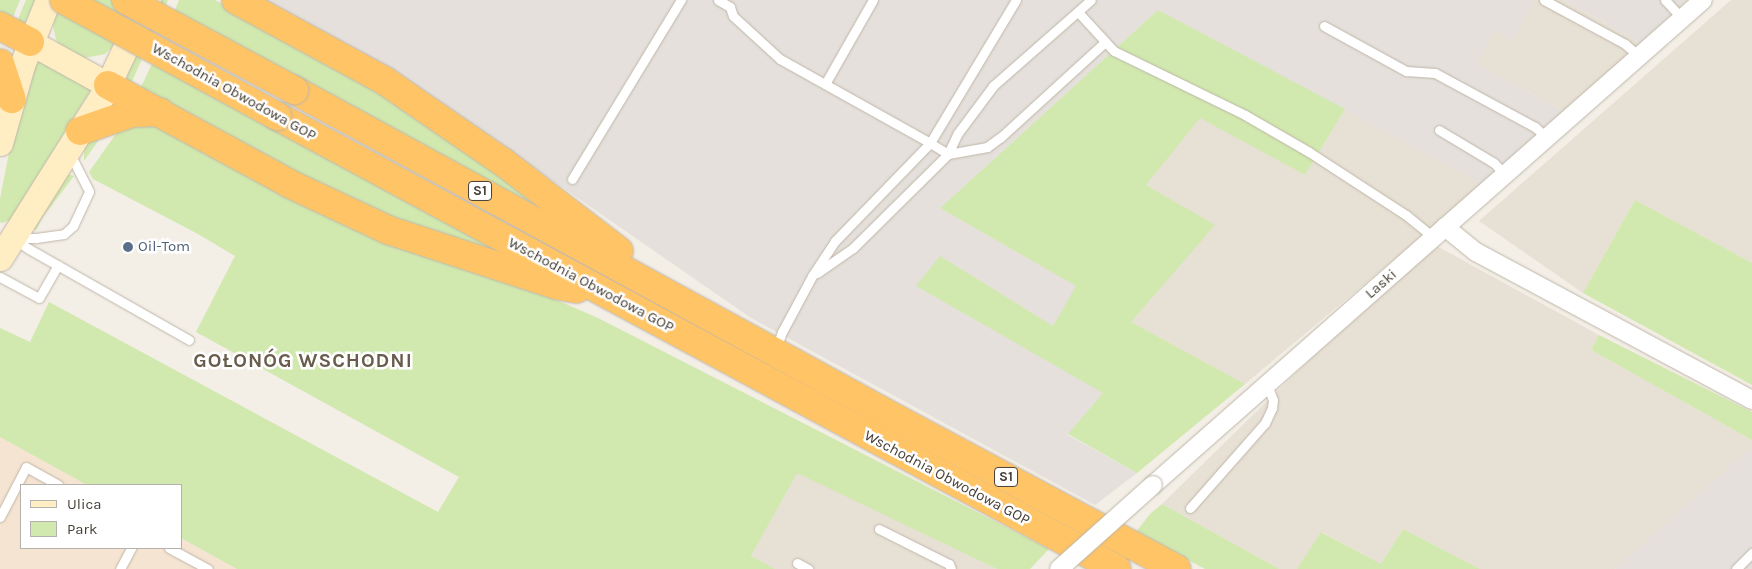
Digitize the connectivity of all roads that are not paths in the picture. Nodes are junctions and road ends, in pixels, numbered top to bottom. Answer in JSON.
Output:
{"nodes":[{"id":1,"x":48,"y":0,"type":"edge"},
{"id":2,"x":64,"y":0,"type":"edge"},
{"id":3,"x":126,"y":0,"type":"edge"},
{"id":4,"x":148,"y":0,"type":"edge"},
{"id":5,"x":681,"y":0,"type":"edge"},
{"id":6,"x":718,"y":0,"type":"edge"},
{"id":7,"x":873,"y":0,"type":"edge"},
{"id":8,"x":1016,"y":0,"type":"edge"},
{"id":9,"x":1091,"y":0,"type":"edge"},
{"id":10,"x":1544,"y":0,"type":"edge"},
{"id":11,"x":1665,"y":0,"type":"edge"},
{"id":12,"x":1703,"y":0,"type":"edge"},
{"id":13,"x":243,"y":2,"type":"edge"},
{"id":14,"x":732,"y":4,"type":"edge"},
{"id":15,"x":1078,"y":12,"type":"junction"},
{"id":16,"x":1682,"y":18,"type":"junction"},
{"id":17,"x":0,"y":26,"type":"edge"},
{"id":18,"x":1324,"y":26,"type":"dead end"},
{"id":19,"x":30,"y":42,"type":"junction"},
{"id":20,"x":1105,"y":42,"type":"junction"},
{"id":21,"x":1639,"y":56,"type":"junction"},
{"id":22,"x":0,"y":64,"type":"edge"},
{"id":23,"x":108,"y":84,"type":"junction"},
{"id":24,"x":825,"y":84,"type":"junction"},
{"id":25,"x":12,"y":99,"type":"junction"},
{"id":26,"x":160,"y":112,"type":"junction"},
{"id":27,"x":1439,"y":130,"type":"dead end"},
{"id":28,"x":1547,"y":138,"type":"junction"},
{"id":29,"x":74,"y":140,"type":"junction"},
{"id":30,"x":0,"y":143,"type":"edge"},
{"id":31,"x":930,"y":143,"type":"junction"},
{"id":32,"x":948,"y":154,"type":"junction"},
{"id":33,"x":1505,"y":175,"type":"junction"},
{"id":34,"x":572,"y":179,"type":"dead end"},
{"id":35,"x":1440,"y":233,"type":"junction"},
{"id":36,"x":4,"y":242,"type":"edge"},
{"id":37,"x":58,"y":265,"type":"junction"},
{"id":38,"x":812,"y":276,"type":"junction"},
{"id":39,"x":0,"y":277,"type":"edge"},
{"id":40,"x":665,"y":292,"type":"junction"},
{"id":41,"x":608,"y":294,"type":"junction"},
{"id":42,"x":188,"y":340,"type":"dead end"},
{"id":43,"x":776,"y":351,"type":"junction"},
{"id":44,"x":1267,"y":385,"type":"junction"},
{"id":45,"x":1752,"y":400,"type":"edge"},
{"id":46,"x":56,"y":484,"type":"edge"},
{"id":47,"x":1190,"y":508,"type":"dead end"},
{"id":48,"x":0,"y":517,"type":"edge"},
{"id":49,"x":880,"y":529,"type":"dead end"},
{"id":50,"x":131,"y":549,"type":"edge"},
{"id":51,"x":171,"y":549,"type":"edge"},
{"id":52,"x":1752,"y":553,"type":"edge"},
{"id":53,"x":797,"y":563,"type":"dead end"},
{"id":54,"x":120,"y":569,"type":"edge"},
{"id":55,"x":208,"y":569,"type":"edge"},
{"id":56,"x":808,"y":569,"type":"edge"},
{"id":57,"x":951,"y":569,"type":"edge"},
{"id":58,"x":1059,"y":569,"type":"edge"},
{"id":59,"x":1117,"y":569,"type":"edge"},
{"id":60,"x":1177,"y":569,"type":"edge"},
{"id":61,"x":1736,"y":569,"type":"edge"}],
"edges":[{"from":1,"to":19,"type":"street"},
{"from":2,"to":41,"type":"highway","name":"Wschodnia Obwodowa GOP","number":"S1","bridge":true},
{"from":3,"to":40,"type":"highway","name":"Wschodnia Obwodowa GOP","number":"S1","bridge":true},
{"from":4,"to":23,"type":"street"},
{"from":5,"to":34,"type":"lane"},
{"from":6,"to":14,"type":"lane"},
{"from":7,"to":24,"type":"lane"},
{"from":8,"to":31,"type":"lane"},
{"from":9,"to":15,"type":"lane"},
{"from":10,"to":21,"type":"lane"},
{"from":11,"to":16,"type":"lane"},
{"from":12,"to":16,"type":"street","name":"Laski"},
{"from":13,"to":40,"type":"highway"},
{"from":14,"to":24,"type":"lane"},
{"from":15,"to":20,"type":"lane"},
{"from":15,"to":32,"type":"lane"},
{"from":16,"to":21,"type":"street","name":"Laski"},
{"from":17,"to":19,"type":"highway"},
{"from":18,"to":28,"type":"lane"},
{"from":19,"to":23,"type":"street"},
{"from":19,"to":25,"type":"street"},
{"from":20,"to":32,"type":"lane"},
{"from":20,"to":35,"type":"lane"},
{"from":21,"to":28,"type":"street","name":"Laski"},
{"from":22,"to":25,"type":"highway"},
{"from":23,"to":26,"type":"highway"},
{"from":23,"to":29,"type":"street"},
{"from":24,"to":31,"type":"lane"},
{"from":25,"to":30,"type":"street"},
{"from":26,"to":29,"type":"highway"},
{"from":26,"to":41,"type":"highway"},
{"from":27,"to":33,"type":"lane"},
{"from":28,"to":33,"type":"street","name":"Laski"},
{"from":29,"to":36,"type":"street"},
{"from":29,"to":36,"type":"lane"},
{"from":31,"to":32,"type":"lane"},
{"from":31,"to":38,"type":"lane"},
{"from":32,"to":38,"type":"lane"},
{"from":33,"to":35,"type":"street","name":"Laski"},
{"from":35,"to":44,"type":"street","name":"Laski"},
{"from":35,"to":45,"type":"street"},
{"from":36,"to":37,"type":"lane"},
{"from":37,"to":39,"type":"lane"},
{"from":37,"to":42,"type":"lane"},
{"from":38,"to":43,"type":"lane"},
{"from":40,"to":43,"type":"highway","name":"Wschodnia Obwodowa GOP","number":"S1"},
{"from":41,"to":59,"type":"highway","name":"Wschodnia Obwodowa GOP","number":"S1"},
{"from":43,"to":60,"type":"highway","name":"Wschodnia Obwodowa GOP","number":"S1"},
{"from":44,"to":47,"type":"lane"},
{"from":44,"to":58,"type":"street","name":"Laski","bridge":true},
{"from":46,"to":48,"type":"lane"},
{"from":49,"to":57,"type":"lane"},
{"from":50,"to":54,"type":"lane"},
{"from":51,"to":55,"type":"lane"},
{"from":52,"to":61,"type":"lane"},
{"from":53,"to":56,"type":"lane"}]}
